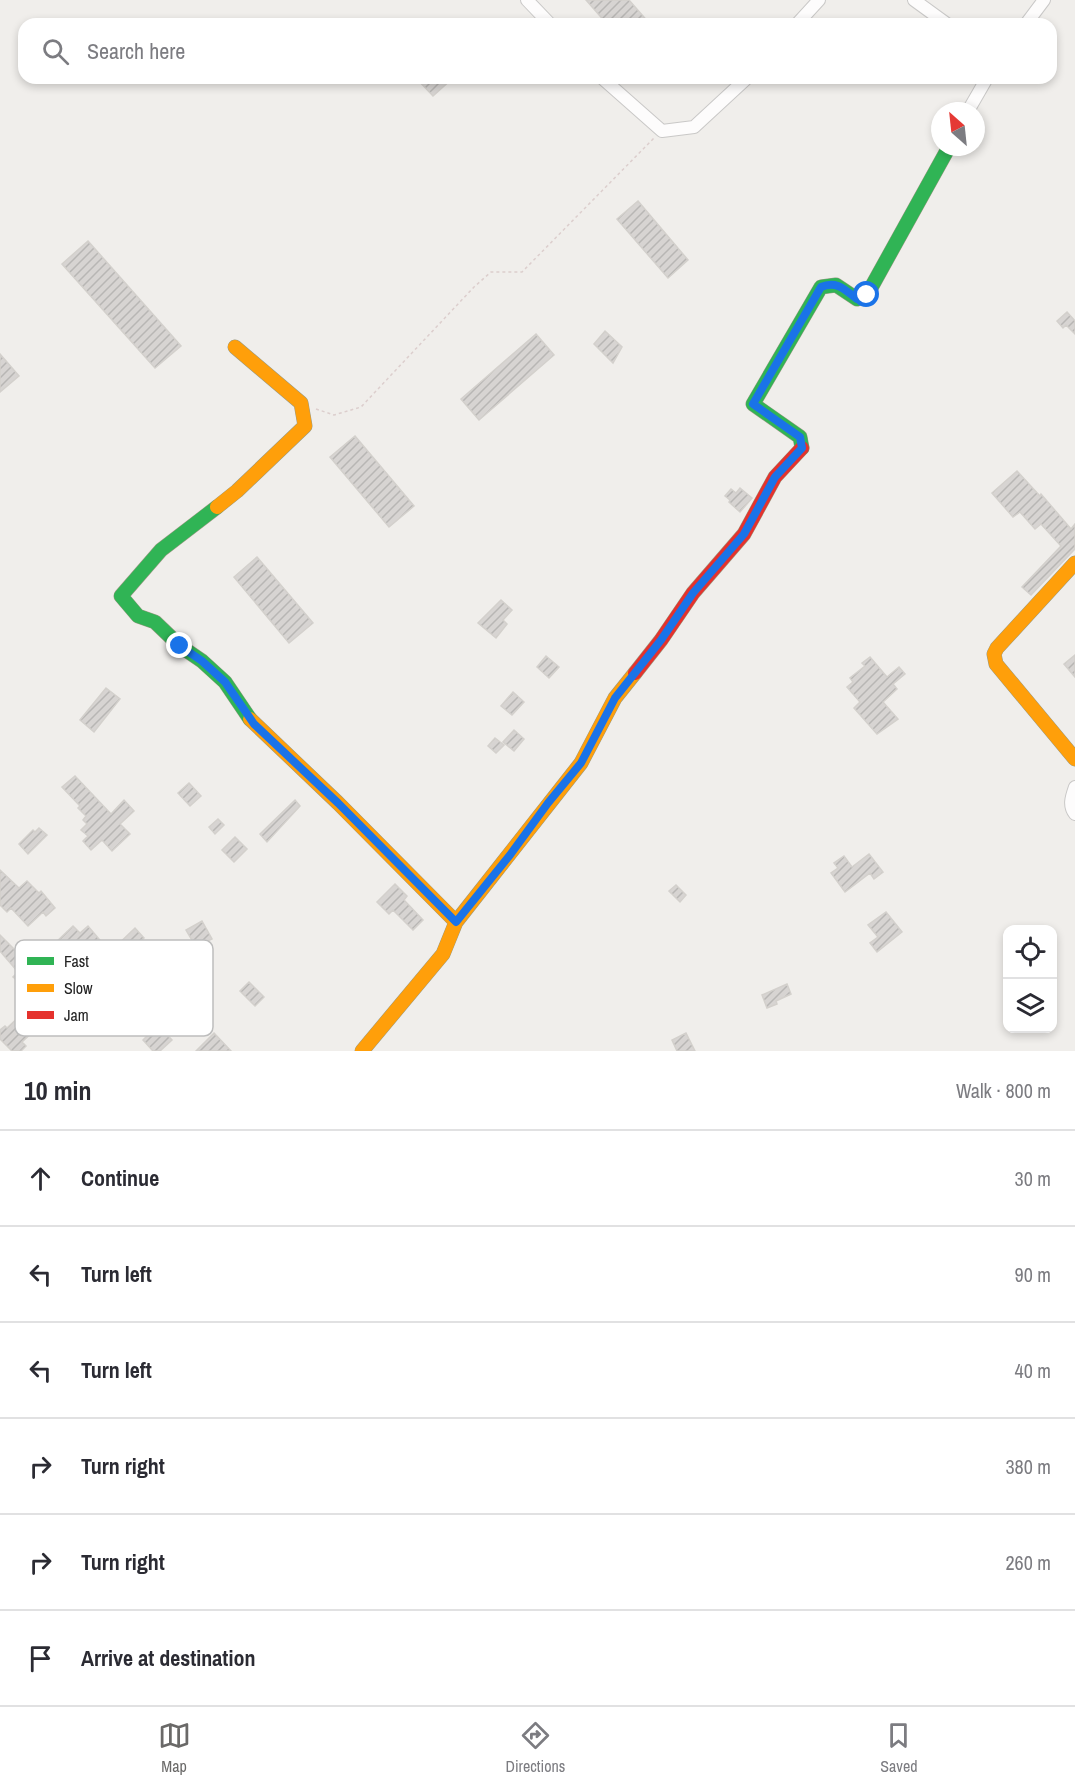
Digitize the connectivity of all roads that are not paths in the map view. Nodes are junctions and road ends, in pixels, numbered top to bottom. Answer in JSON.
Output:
{"nodes":[{"id":1,"x":527,"y":0,"type":"edge"},
{"id":2,"x":819,"y":0,"type":"edge"},
{"id":3,"x":914,"y":0,"type":"edge"},
{"id":4,"x":1044,"y":0,"type":"edge"},
{"id":5,"x":544,"y":18,"type":"edge"},
{"id":6,"x":802,"y":18,"type":"edge"},
{"id":7,"x":939,"y":18,"type":"edge"},
{"id":8,"x":1030,"y":18,"type":"edge"},
{"id":9,"x":609,"y":84,"type":"edge"},
{"id":10,"x":741,"y":84,"type":"edge"},
{"id":11,"x":984,"y":84,"type":"edge"},
{"id":12,"x":974,"y":102,"type":"edge"},
{"id":13,"x":943,"y":156,"type":"edge"},
{"id":14,"x":236,"y":347,"type":"dead end"},
{"id":15,"x":1075,"y":563,"type":"edge"},
{"id":16,"x":1075,"y":759,"type":"edge"},
{"id":17,"x":1075,"y":787,"type":"edge"},
{"id":18,"x":1075,"y":813,"type":"edge"},
{"id":19,"x":456,"y":922,"type":"junction"},
{"id":20,"x":362,"y":1051,"type":"edge"}],
"edges":[{"from":1,"to":5,"type":"street"},
{"from":2,"to":6,"type":"street"},
{"from":3,"to":7,"type":"street"},
{"from":4,"to":8,"type":"street"},
{"from":9,"to":10,"type":"street"},
{"from":11,"to":12,"type":"street"},
{"from":13,"to":19,"type":"street"},
{"from":14,"to":19,"type":"street"},
{"from":15,"to":16,"type":"street"},
{"from":17,"to":18,"type":"street"},
{"from":19,"to":20,"type":"street"}]}
